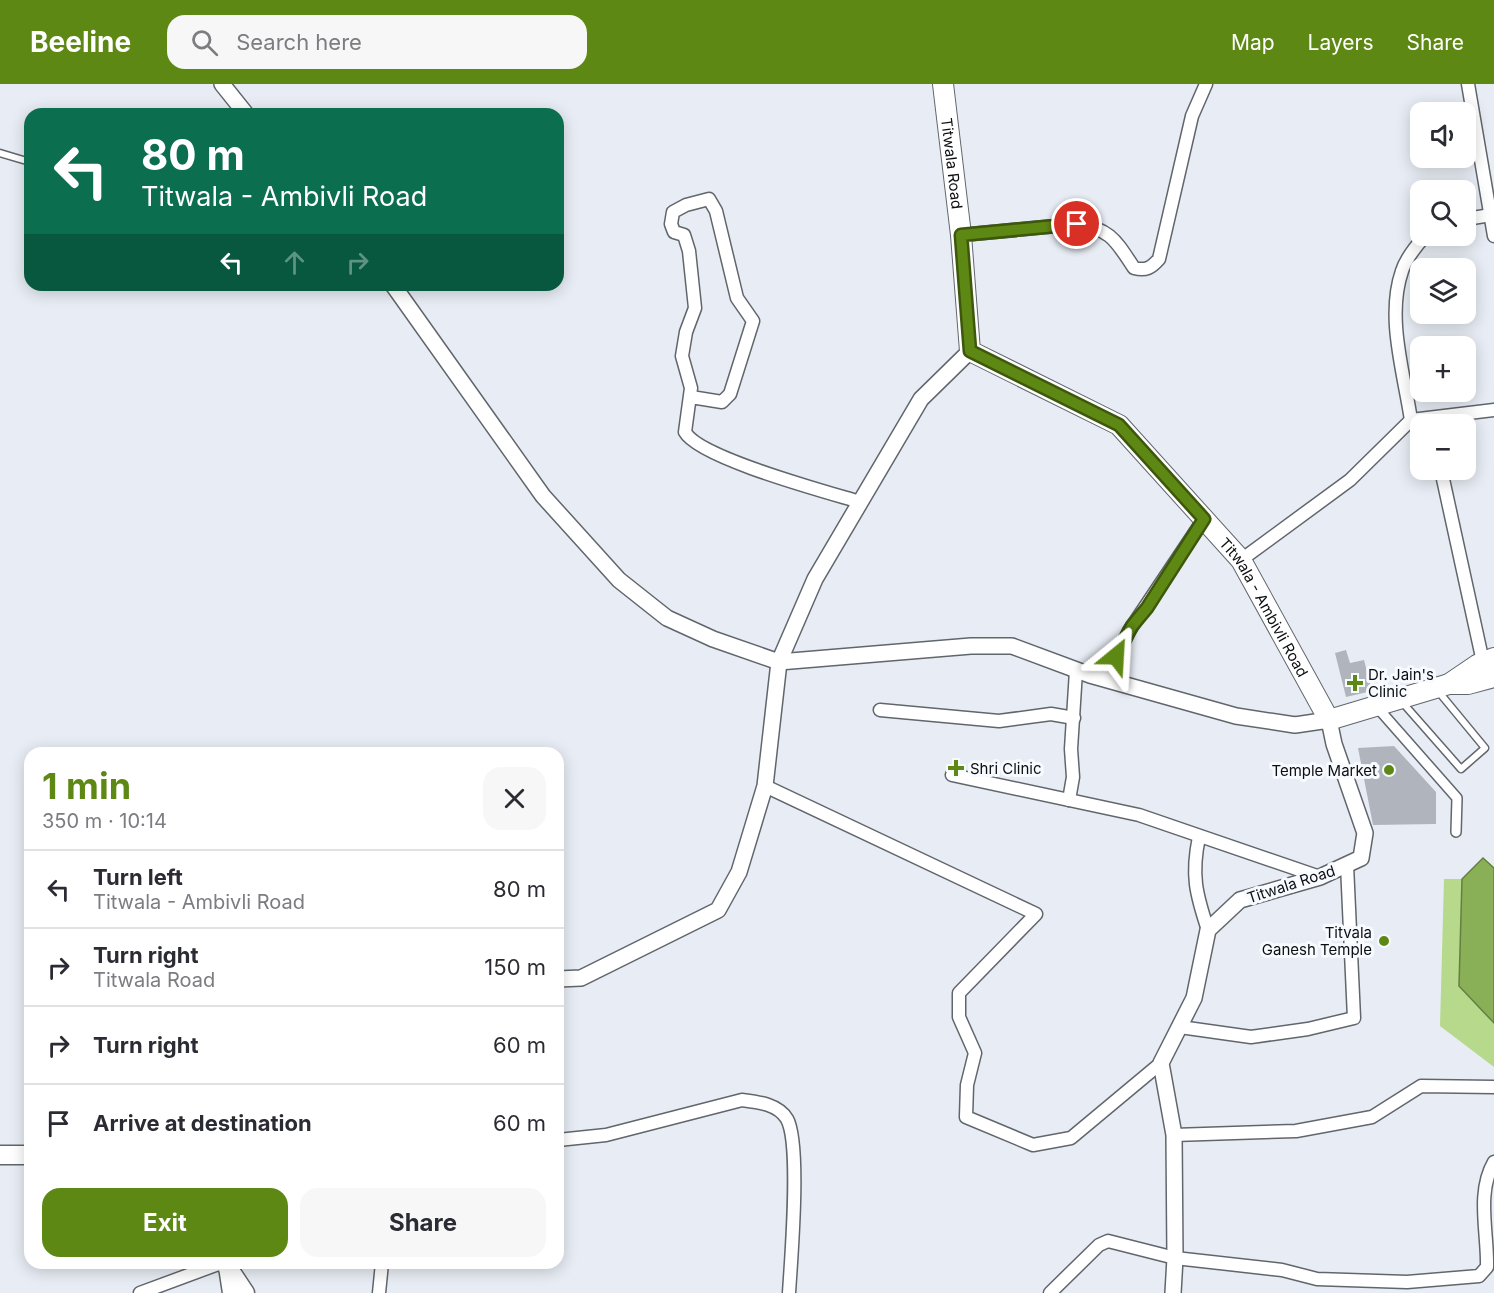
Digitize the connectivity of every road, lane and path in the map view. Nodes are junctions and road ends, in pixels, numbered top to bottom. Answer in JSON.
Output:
{"nodes":[{"id":1,"x":222,"y":84,"type":"edge"},
{"id":2,"x":943,"y":84,"type":"edge"},
{"id":3,"x":1206,"y":84,"type":"edge"},
{"id":4,"x":1468,"y":84,"type":"edge"},
{"id":5,"x":241,"y":108,"type":"edge"},
{"id":6,"x":0,"y":153,"type":"edge"},
{"id":7,"x":24,"y":160,"type":"edge"},
{"id":8,"x":1491,"y":215,"type":"junction"},
{"id":9,"x":1476,"y":217,"type":"edge"},
{"id":10,"x":961,"y":235,"type":"junction"},
{"id":11,"x":1494,"y":236,"type":"edge"},
{"id":12,"x":1418,"y":246,"type":"edge"},
{"id":13,"x":397,"y":291,"type":"edge"},
{"id":14,"x":970,"y":351,"type":"junction"},
{"id":15,"x":691,"y":397,"type":"junction"},
{"id":16,"x":1494,"y":410,"type":"edge"},
{"id":17,"x":1410,"y":414,"type":"edge"},
{"id":18,"x":1461,"y":414,"type":"edge"},
{"id":19,"x":1410,"y":421,"type":"edge"},
{"id":20,"x":1443,"y":480,"type":"edge"},
{"id":21,"x":860,"y":502,"type":"junction"},
{"id":22,"x":1204,"y":519,"type":"junction"},
{"id":23,"x":1241,"y":560,"type":"junction"},
{"id":24,"x":778,"y":662,"type":"junction"},
{"id":25,"x":1490,"y":666,"type":"edge"},
{"id":26,"x":1076,"y":671,"type":"junction"},
{"id":27,"x":1106,"y":680,"type":"junction"},
{"id":28,"x":1442,"y":686,"type":"junction"},
{"id":29,"x":1399,"y":699,"type":"junction"},
{"id":30,"x":1376,"y":706,"type":"junction"},
{"id":31,"x":880,"y":710,"type":"dead end"},
{"id":32,"x":1074,"y":718,"type":"junction"},
{"id":33,"x":1329,"y":720,"type":"junction"},
{"id":34,"x":952,"y":776,"type":"dead end"},
{"id":35,"x":765,"y":786,"type":"junction"},
{"id":36,"x":1069,"y":800,"type":"junction"},
{"id":37,"x":1456,"y":832,"type":"dead end"},
{"id":38,"x":1199,"y":837,"type":"junction"},
{"id":39,"x":1347,"y":865,"type":"junction"},
{"id":40,"x":1320,"y":877,"type":"junction"},
{"id":41,"x":1208,"y":930,"type":"junction"},
{"id":42,"x":564,"y":979,"type":"edge"},
{"id":43,"x":1180,"y":1027,"type":"junction"},
{"id":44,"x":1161,"y":1063,"type":"junction"},
{"id":45,"x":1494,"y":1087,"type":"edge"},
{"id":46,"x":1174,"y":1135,"type":"junction"},
{"id":47,"x":564,"y":1139,"type":"edge"},
{"id":48,"x":0,"y":1155,"type":"edge"},
{"id":49,"x":24,"y":1155,"type":"edge"},
{"id":50,"x":1494,"y":1162,"type":"edge"},
{"id":51,"x":1175,"y":1258,"type":"junction"},
{"id":52,"x":206,"y":1269,"type":"edge"},
{"id":53,"x":224,"y":1269,"type":"edge"},
{"id":54,"x":227,"y":1269,"type":"edge"},
{"id":55,"x":381,"y":1269,"type":"edge"},
{"id":56,"x":140,"y":1293,"type":"edge"},
{"id":57,"x":229,"y":1293,"type":"edge"},
{"id":58,"x":245,"y":1293,"type":"edge"},
{"id":59,"x":379,"y":1293,"type":"edge"},
{"id":60,"x":789,"y":1293,"type":"edge"},
{"id":61,"x":1050,"y":1293,"type":"edge"},
{"id":62,"x":1173,"y":1293,"type":"edge"}],
"edges":[{"from":1,"to":5,"type":"street"},
{"from":2,"to":10,"type":"main road","name":"Titwala Road"},
{"from":3,"to":10,"type":"street"},
{"from":4,"to":8,"type":"street"},
{"from":6,"to":7,"type":"lane"},
{"from":8,"to":9,"type":"street"},
{"from":8,"to":11,"type":"street"},
{"from":10,"to":14,"type":"main road","name":"Titwala Road"},
{"from":12,"to":17,"type":"street"},
{"from":13,"to":24,"type":"street"},
{"from":14,"to":21,"type":"street"},
{"from":14,"to":22,"type":"main road","name":"Titwala - Ambivli Road"},
{"from":15,"to":15,"type":"street"},
{"from":15,"to":21,"type":"street"},
{"from":16,"to":18,"type":"street"},
{"from":19,"to":23,"type":"street"},
{"from":20,"to":25,"type":"street"},
{"from":21,"to":24,"type":"street"},
{"from":22,"to":23,"type":"main road","name":"Titwala - Ambivli Road"},
{"from":22,"to":27,"type":"street"},
{"from":23,"to":33,"type":"main road","name":"Titwala - Ambivli Road"},
{"from":24,"to":26,"type":"street"},
{"from":24,"to":35,"type":"street"},
{"from":25,"to":28,"type":"main road"},
{"from":26,"to":27,"type":"street"},
{"from":26,"to":32,"type":"street"},
{"from":27,"to":33,"type":"street"},
{"from":28,"to":29,"type":"main road"},
{"from":28,"to":29,"type":"lane"},
{"from":29,"to":30,"type":"main road"},
{"from":30,"to":33,"type":"main road"},
{"from":30,"to":37,"type":"street"},
{"from":31,"to":32,"type":"street"},
{"from":32,"to":36,"type":"street"},
{"from":33,"to":39,"type":"street","name":"Titwala Road"},
{"from":34,"to":36,"type":"street"},
{"from":35,"to":42,"type":"street"},
{"from":35,"to":44,"type":"street"},
{"from":36,"to":38,"type":"street"},
{"from":38,"to":40,"type":"street"},
{"from":38,"to":41,"type":"street"},
{"from":39,"to":40,"type":"street","name":"Titwala Road"},
{"from":39,"to":43,"type":"street"},
{"from":40,"to":41,"type":"street","name":"Titwala Road"},
{"from":41,"to":43,"type":"street"},
{"from":43,"to":44,"type":"street"},
{"from":44,"to":46,"type":"street"},
{"from":45,"to":46,"type":"street"},
{"from":46,"to":51,"type":"street"},
{"from":47,"to":60,"type":"street"},
{"from":48,"to":49,"type":"main road"},
{"from":50,"to":51,"type":"street"},
{"from":51,"to":61,"type":"street"},
{"from":51,"to":62,"type":"street"},
{"from":52,"to":56,"type":"street"},
{"from":53,"to":57,"type":"street"},
{"from":54,"to":58,"type":"main road"},
{"from":55,"to":59,"type":"street"}]}
